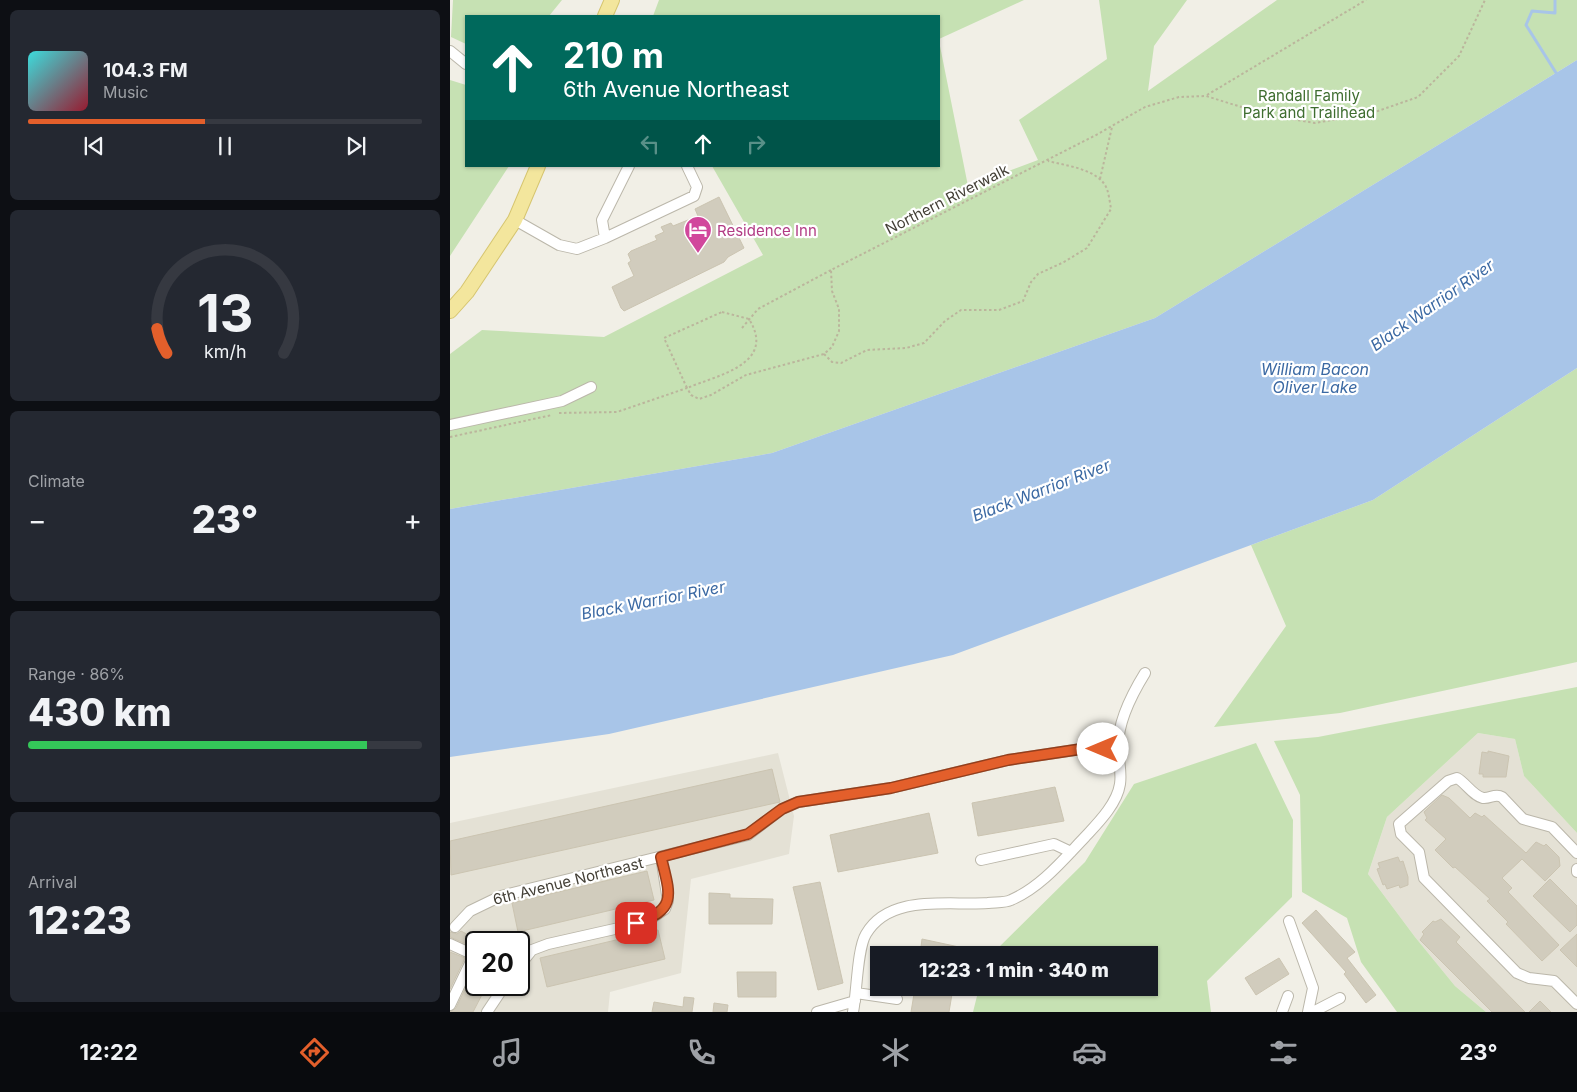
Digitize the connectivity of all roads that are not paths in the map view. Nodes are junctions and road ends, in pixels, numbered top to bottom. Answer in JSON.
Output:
{"nodes":[{"id":1,"x":612,"y":0,"type":"edge"},
{"id":2,"x":605,"y":15,"type":"edge"},
{"id":3,"x":450,"y":51,"type":"edge"},
{"id":4,"x":465,"y":63,"type":"edge"},
{"id":5,"x":538,"y":167,"type":"edge"},
{"id":6,"x":628,"y":167,"type":"edge"},
{"id":7,"x":687,"y":167,"type":"edge"},
{"id":8,"x":515,"y":220,"type":"junction"},
{"id":9,"x":605,"y":238,"type":"junction"},
{"id":10,"x":450,"y":311,"type":"edge"},
{"id":11,"x":591,"y":387,"type":"dead end"},
{"id":12,"x":450,"y":425,"type":"edge"},
{"id":13,"x":1145,"y":673,"type":"dead end"},
{"id":14,"x":1118,"y":751,"type":"junction"},
{"id":15,"x":1577,"y":854,"type":"edge"},
{"id":16,"x":1068,"y":855,"type":"junction"},
{"id":17,"x":661,"y":857,"type":"junction"},
{"id":18,"x":981,"y":860,"type":"dead end"},
{"id":19,"x":1288,"y":921,"type":"dead end"},
{"id":20,"x":456,"y":927,"type":"dead end"},
{"id":21,"x":450,"y":944,"type":"edge"},
{"id":22,"x":530,"y":952,"type":"edge"},
{"id":23,"x":498,"y":996,"type":"edge"},
{"id":24,"x":1288,"y":996,"type":"dead end"},
{"id":25,"x":856,"y":997,"type":"junction"},
{"id":26,"x":1340,"y":998,"type":"dead end"},
{"id":27,"x":897,"y":999,"type":"dead end"},
{"id":28,"x":1577,"y":1004,"type":"edge"},
{"id":29,"x":450,"y":1005,"type":"edge"},
{"id":30,"x":487,"y":1012,"type":"edge"},
{"id":31,"x":817,"y":1012,"type":"edge"},
{"id":32,"x":853,"y":1012,"type":"edge"},
{"id":33,"x":1282,"y":1012,"type":"edge"},
{"id":34,"x":1308,"y":1012,"type":"edge"},
{"id":35,"x":1314,"y":1012,"type":"edge"}],
"edges":[{"from":1,"to":2,"type":"main road"},
{"from":3,"to":4,"type":"street"},
{"from":5,"to":8,"type":"main road"},
{"from":6,"to":9,"type":"street"},
{"from":7,"to":9,"type":"street"},
{"from":8,"to":9,"type":"street"},
{"from":8,"to":10,"type":"main road"},
{"from":11,"to":12,"type":"street"},
{"from":13,"to":14,"type":"street"},
{"from":14,"to":16,"type":"street"},
{"from":14,"to":17,"type":"street","name":"6th Avenue Northeast"},
{"from":15,"to":28,"type":"street"},
{"from":16,"to":18,"type":"street"},
{"from":16,"to":25,"type":"street"},
{"from":17,"to":20,"type":"street","name":"6th Avenue Northeast"},
{"from":17,"to":22,"type":"street","name":"6th Avenue Northeast"},
{"from":19,"to":34,"type":"street"},
{"from":21,"to":29,"type":"street"},
{"from":23,"to":30,"type":"street"},
{"from":24,"to":33,"type":"street"},
{"from":25,"to":27,"type":"street"},
{"from":25,"to":31,"type":"street"},
{"from":25,"to":32,"type":"street"},
{"from":26,"to":35,"type":"street"}]}
